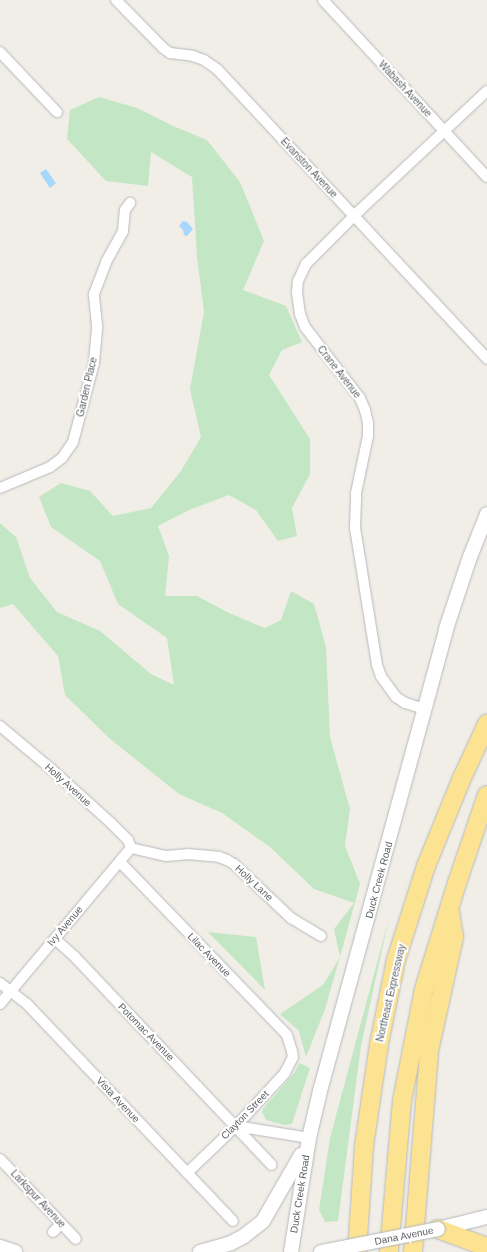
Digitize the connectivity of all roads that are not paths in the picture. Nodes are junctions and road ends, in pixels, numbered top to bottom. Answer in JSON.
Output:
{"nodes":[{"id":1,"x":116,"y":0,"type":"edge"},
{"id":2,"x":323,"y":0,"type":"edge"},
{"id":3,"x":0,"y":52,"type":"edge"},
{"id":4,"x":487,"y":91,"type":"edge"},
{"id":5,"x":57,"y":112,"type":"dead end"},
{"id":6,"x":444,"y":131,"type":"junction"},
{"id":7,"x":487,"y":177,"type":"edge"},
{"id":8,"x":130,"y":203,"type":"dead end"},
{"id":9,"x":354,"y":217,"type":"junction"},
{"id":10,"x":487,"y":359,"type":"edge"},
{"id":11,"x":0,"y":488,"type":"edge"},
{"id":12,"x":487,"y":514,"type":"edge"},
{"id":13,"x":424,"y":709,"type":"junction"},
{"id":14,"x":487,"y":724,"type":"edge"},
{"id":15,"x":0,"y":726,"type":"edge"},
{"id":16,"x":487,"y":795,"type":"edge"},
{"id":17,"x":131,"y":848,"type":"junction"},
{"id":18,"x":120,"y":862,"type":"junction"},
{"id":19,"x":449,"y":908,"type":"junction"},
{"id":20,"x":321,"y":936,"type":"dead end"},
{"id":21,"x":55,"y":939,"type":"junction"},
{"id":22,"x":0,"y":983,"type":"edge"},
{"id":23,"x":11,"y":991,"type":"junction"},
{"id":24,"x":0,"y":1004,"type":"edge"},
{"id":25,"x":292,"y":1051,"type":"joint"},
{"id":26,"x":236,"y":1126,"type":"junction"},
{"id":27,"x":309,"y":1138,"type":"junction"},
{"id":28,"x":0,"y":1159,"type":"edge"},
{"id":29,"x":272,"y":1165,"type":"dead end"},
{"id":30,"x":187,"y":1173,"type":"junction"},
{"id":31,"x":487,"y":1217,"type":"edge"},
{"id":32,"x":233,"y":1221,"type":"dead end"},
{"id":33,"x":61,"y":1224,"type":"junction"},
{"id":34,"x":438,"y":1230,"type":"junction"},
{"id":35,"x":53,"y":1232,"type":"dead end"},
{"id":36,"x":76,"y":1239,"type":"dead end"},
{"id":37,"x":0,"y":1247,"type":"edge"},
{"id":38,"x":487,"y":1247,"type":"edge"},
{"id":39,"x":15,"y":1252,"type":"edge"},
{"id":40,"x":200,"y":1252,"type":"edge"},
{"id":41,"x":291,"y":1252,"type":"edge"},
{"id":42,"x":321,"y":1252,"type":"edge"},
{"id":43,"x":357,"y":1252,"type":"edge"},
{"id":44,"x":389,"y":1252,"type":"edge"},
{"id":45,"x":413,"y":1252,"type":"edge"}],
"edges":[{"from":1,"to":9,"type":"street","name":"Evanston Avenue"},
{"from":2,"to":6,"type":"street","name":"Wabash Avenue"},
{"from":3,"to":5,"type":"street"},
{"from":4,"to":6,"type":"street","name":"Crane Avenue"},
{"from":6,"to":7,"type":"street","name":"Wabash Avenue"},
{"from":6,"to":9,"type":"street","name":"Crane Avenue"},
{"from":8,"to":11,"type":"street","name":"Garden Place"},
{"from":9,"to":10,"type":"street","name":"Evanston Avenue"},
{"from":9,"to":13,"type":"street","name":"Crane Avenue"},
{"from":12,"to":13,"type":"street","name":"Duck Creek Road"},
{"from":13,"to":27,"type":"street","name":"Duck Creek Road"},
{"from":14,"to":43,"type":"highway","name":"Northeast Expressway"},
{"from":15,"to":17,"type":"street","name":"Holly Avenue"},
{"from":16,"to":19,"type":"highway"},
{"from":17,"to":18,"type":"street","name":"Ivy Avenue"},
{"from":17,"to":20,"type":"street","name":"Holly Lane"},
{"from":18,"to":21,"type":"street","name":"Ivy Avenue"},
{"from":18,"to":25,"type":"street","name":"Lilac Avenue"},
{"from":19,"to":44,"type":"highway"},
{"from":19,"to":45,"type":"highway"},
{"from":21,"to":23,"type":"street","name":"Ivy Avenue"},
{"from":21,"to":26,"type":"street","name":"Potomac Avenue"},
{"from":22,"to":23,"type":"street","name":"Vista Avenue"},
{"from":23,"to":24,"type":"street","name":"Ivy Avenue"},
{"from":23,"to":30,"type":"street","name":"Vista Avenue"},
{"from":25,"to":26,"type":"street","name":"Clayton Street"},
{"from":26,"to":27,"type":"street"},
{"from":26,"to":29,"type":"street","name":"Potomac Avenue"},
{"from":26,"to":30,"type":"street","name":"Clayton Street"},
{"from":27,"to":40,"type":"street"},
{"from":27,"to":41,"type":"street","name":"Duck Creek Road"},
{"from":28,"to":33,"type":"street","name":"Larkspur Avenue"},
{"from":30,"to":32,"type":"street","name":"Vista Avenue"},
{"from":31,"to":34,"type":"street","name":"Dana Avenue"},
{"from":33,"to":35,"type":"street"},
{"from":33,"to":36,"type":"street","name":"Larkspur Avenue"},
{"from":34,"to":38,"type":"highway"},
{"from":34,"to":42,"type":"street","name":"Dana Avenue","bridge":true},
{"from":37,"to":39,"type":"street"}]}
